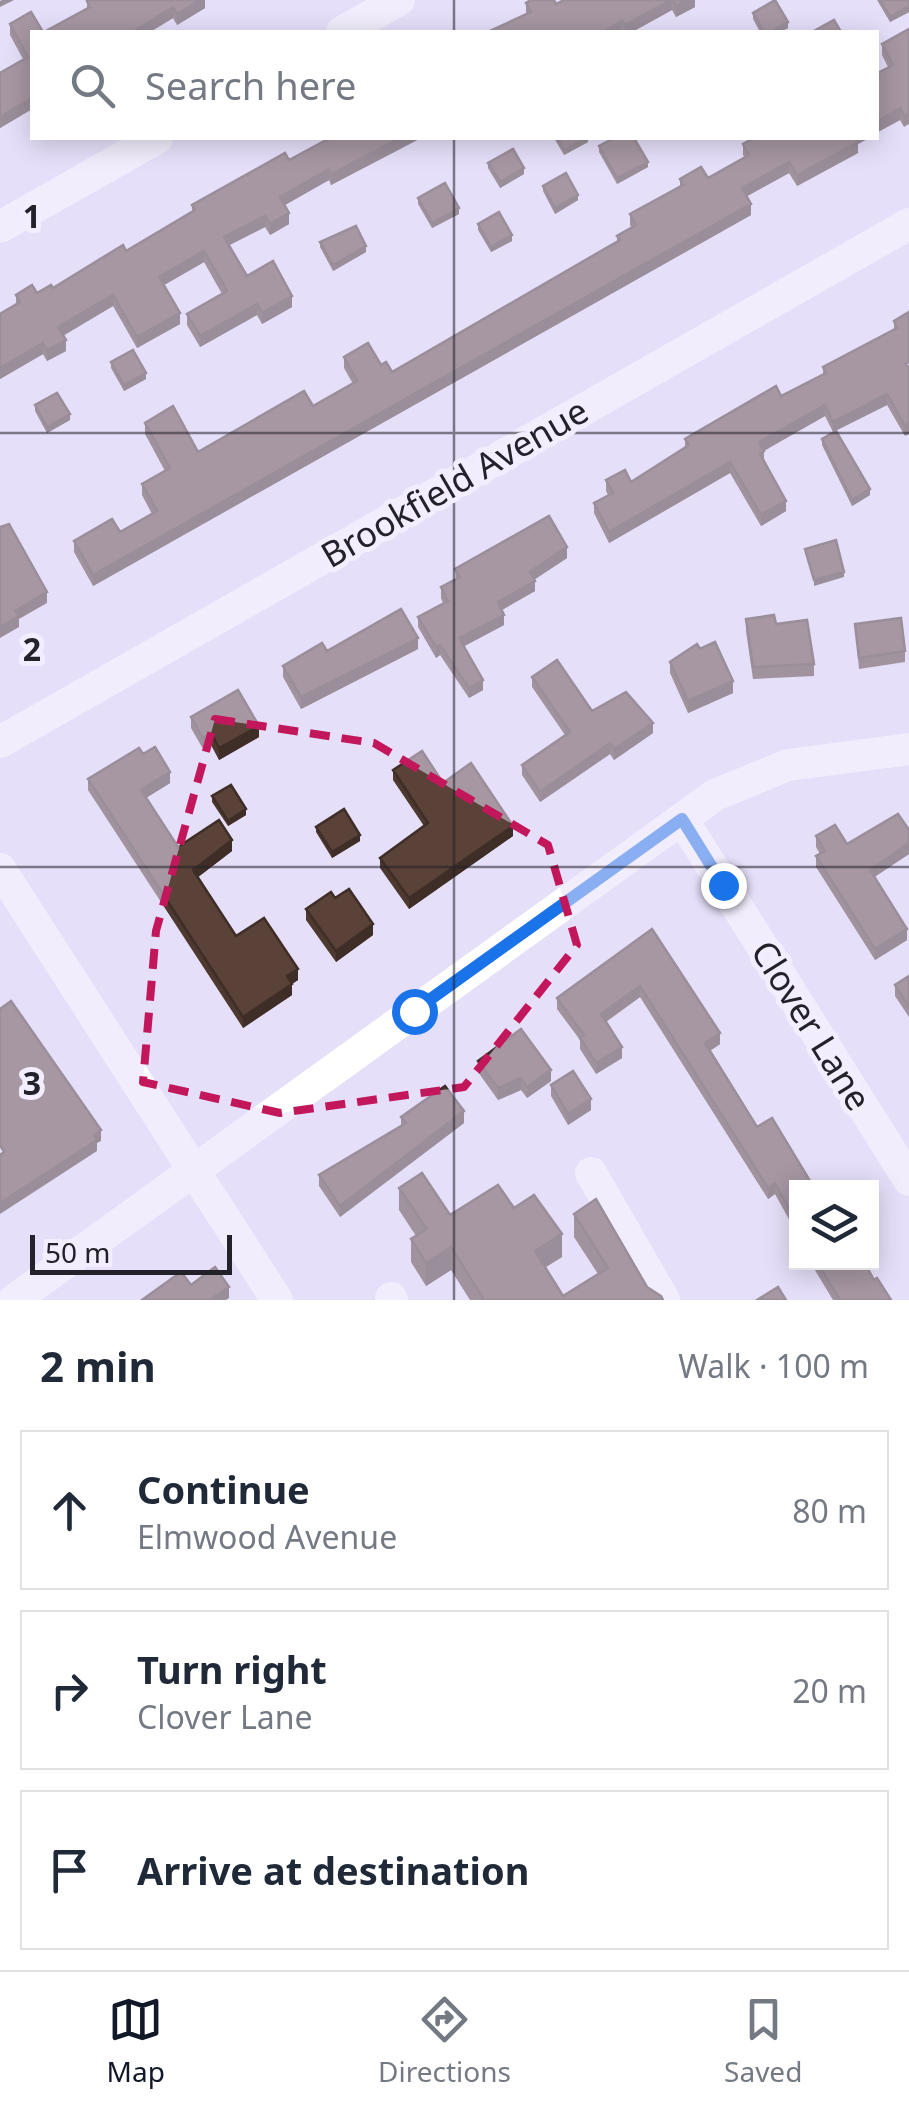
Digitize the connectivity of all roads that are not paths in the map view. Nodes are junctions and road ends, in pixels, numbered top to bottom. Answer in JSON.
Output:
{"nodes":[{"id":1,"x":399,"y":0,"type":"edge"},
{"id":2,"x":346,"y":30,"type":"edge"},
{"id":3,"x":153,"y":140,"type":"edge"},
{"id":4,"x":909,"y":224,"type":"edge"},
{"id":5,"x":0,"y":227,"type":"edge"},
{"id":6,"x":0,"y":742,"type":"edge"},
{"id":7,"x":909,"y":749,"type":"edge"},
{"id":8,"x":682,"y":819,"type":"junction"},
{"id":9,"x":0,"y":869,"type":"edge"},
{"id":10,"x":192,"y":1173,"type":"junction"},
{"id":11,"x":591,"y":1173,"type":"dead end"},
{"id":12,"x":909,"y":1180,"type":"edge"},
{"id":13,"x":14,"y":1300,"type":"edge"},
{"id":14,"x":278,"y":1300,"type":"edge"},
{"id":15,"x":664,"y":1300,"type":"edge"}],
"edges":[{"from":1,"to":2,"type":"street"},
{"from":3,"to":5,"type":"street"},
{"from":4,"to":6,"type":"street","name":"Brookfield Avenue"},
{"from":7,"to":8,"type":"street"},
{"from":8,"to":10,"type":"street"},
{"from":8,"to":12,"type":"street","name":"Clover Lane"},
{"from":9,"to":10,"type":"street"},
{"from":10,"to":13,"type":"street"},
{"from":10,"to":14,"type":"street"},
{"from":11,"to":15,"type":"street"}]}
